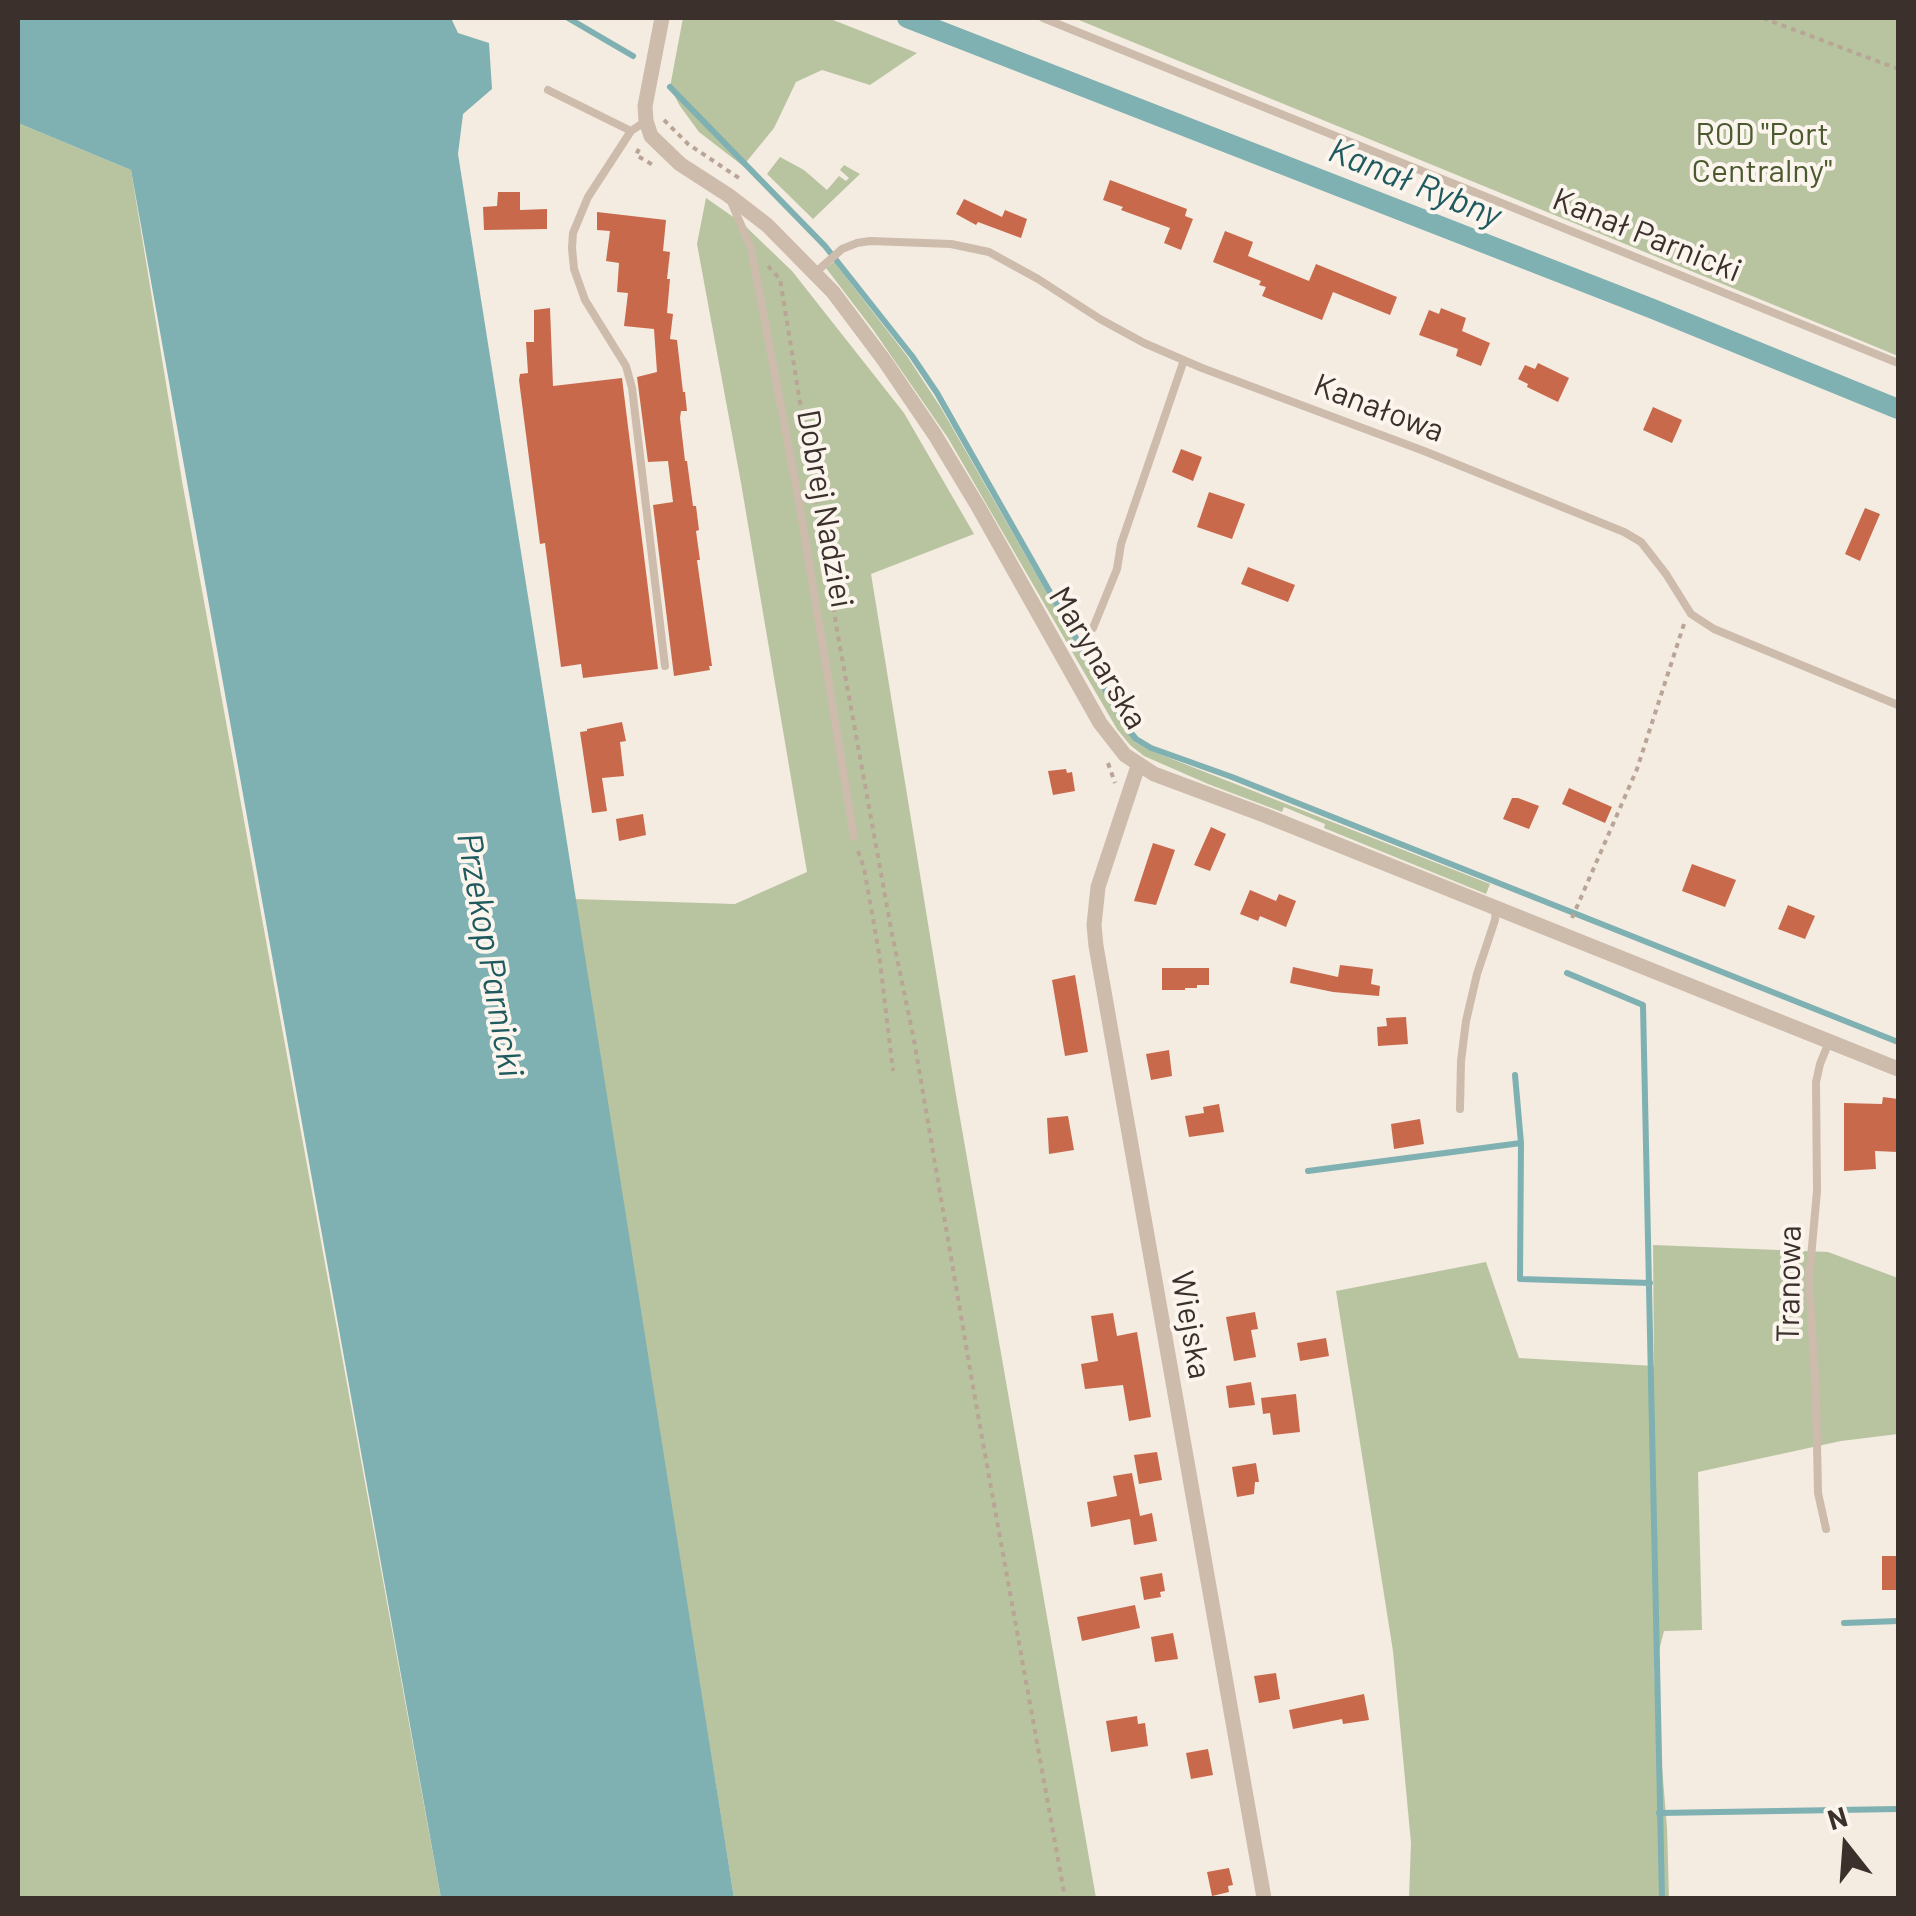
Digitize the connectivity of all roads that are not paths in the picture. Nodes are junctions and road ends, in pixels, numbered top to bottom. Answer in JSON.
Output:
{"nodes":[{"id":1,"x":662,"y":18,"type":"edge"},
{"id":2,"x":1043,"y":18,"type":"edge"},
{"id":3,"x":548,"y":90,"type":"dead end"},
{"id":4,"x":653,"y":117,"type":"junction"},
{"id":5,"x":631,"y":131,"type":"junction"},
{"id":6,"x":728,"y":196,"type":"junction"},
{"id":7,"x":819,"y":268,"type":"junction"},
{"id":8,"x":1184,"y":360,"type":"junction"},
{"id":9,"x":1898,"y":364,"type":"edge"},
{"id":10,"x":1092,"y":628,"type":"dead end"},
{"id":11,"x":665,"y":666,"type":"dead end"},
{"id":12,"x":1898,"y":706,"type":"edge"},
{"id":13,"x":1138,"y":766,"type":"junction"},
{"id":14,"x":854,"y":837,"type":"road end"},
{"id":15,"x":1496,"y":908,"type":"junction"},
{"id":16,"x":1830,"y":1042,"type":"junction"},
{"id":17,"x":1898,"y":1069,"type":"edge"},
{"id":18,"x":1460,"y":1109,"type":"dead end"},
{"id":19,"x":1826,"y":1529,"type":"dead end"},
{"id":20,"x":1264,"y":1898,"type":"edge"}],
"edges":[{"from":1,"to":4,"type":"street"},
{"from":2,"to":9,"type":"lane","name":"Kanał Parnicki"},
{"from":3,"to":5,"type":"lane"},
{"from":4,"to":5,"type":"lane"},
{"from":4,"to":6,"type":"street","name":"Marynarska"},
{"from":5,"to":11,"type":"lane"},
{"from":6,"to":7,"type":"street","name":"Marynarska"},
{"from":6,"to":14,"type":"lane","name":"Dobrej Nadziei"},
{"from":7,"to":8,"type":"lane","name":"Kanałowa"},
{"from":7,"to":13,"type":"street","name":"Marynarska"},
{"from":8,"to":10,"type":"lane"},
{"from":8,"to":12,"type":"lane","name":"Kanałowa"},
{"from":13,"to":15,"type":"street","name":"Marynarska"},
{"from":13,"to":20,"type":"street","name":"Wiejska"},
{"from":15,"to":16,"type":"street","name":"Marynarska"},
{"from":15,"to":18,"type":"lane"},
{"from":16,"to":17,"type":"street","name":"Marynarska"},
{"from":16,"to":19,"type":"lane","name":"Tranowa"}]}
